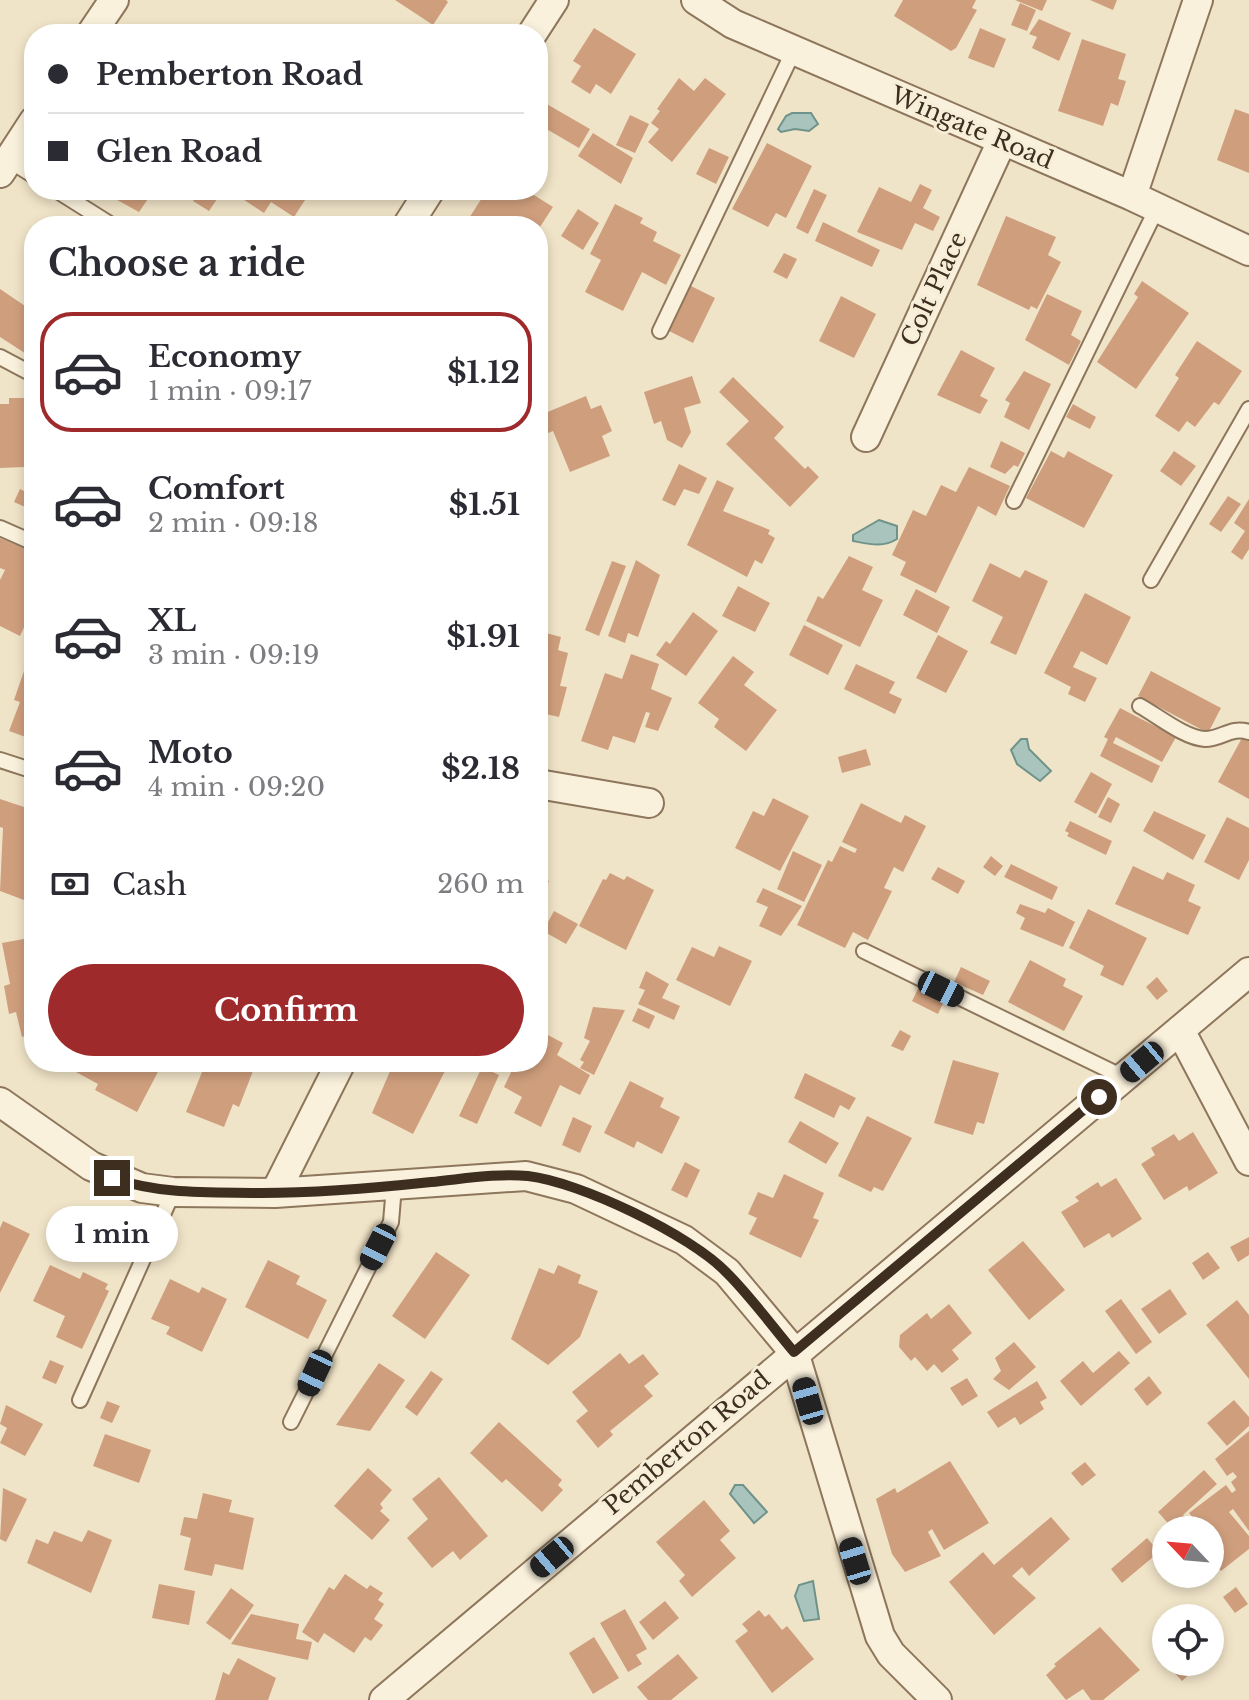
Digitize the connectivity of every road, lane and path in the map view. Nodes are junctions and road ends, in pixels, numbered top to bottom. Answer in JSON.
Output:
{"nodes":[{"id":1,"x":114,"y":0,"type":"edge"},
{"id":2,"x":554,"y":0,"type":"edge"},
{"id":3,"x":696,"y":0,"type":"edge"},
{"id":4,"x":1198,"y":0,"type":"edge"},
{"id":5,"x":98,"y":24,"type":"edge"},
{"id":6,"x":538,"y":24,"type":"edge"},
{"id":7,"x":794,"y":50,"type":"junction"},
{"id":8,"x":24,"y":136,"type":"edge"},
{"id":9,"x":1002,"y":141,"type":"junction"},
{"id":10,"x":4,"y":166,"type":"edge"},
{"id":11,"x":24,"y":173,"type":"edge"},
{"id":12,"x":72,"y":200,"type":"edge"},
{"id":13,"x":1145,"y":202,"type":"junction"},
{"id":14,"x":97,"y":216,"type":"edge"},
{"id":15,"x":1249,"y":251,"type":"edge"},
{"id":16,"x":660,"y":331,"type":"dead end"},
{"id":17,"x":0,"y":357,"type":"edge"},
{"id":18,"x":24,"y":370,"type":"edge"},
{"id":19,"x":1249,"y":409,"type":"edge"},
{"id":20,"x":866,"y":437,"type":"dead end"},
{"id":21,"x":1014,"y":501,"type":"dead end"},
{"id":22,"x":0,"y":528,"type":"edge"},
{"id":23,"x":24,"y":539,"type":"edge"},
{"id":24,"x":1151,"y":580,"type":"dead end"},
{"id":25,"x":1140,"y":706,"type":"dead end"},
{"id":26,"x":1249,"y":732,"type":"edge"},
{"id":27,"x":0,"y":760,"type":"edge"},
{"id":28,"x":24,"y":768,"type":"edge"},
{"id":29,"x":548,"y":786,"type":"edge"},
{"id":30,"x":649,"y":803,"type":"dead end"},
{"id":31,"x":864,"y":951,"type":"dead end"},
{"id":32,"x":1249,"y":972,"type":"edge"},
{"id":33,"x":1180,"y":1030,"type":"junction"},
{"id":34,"x":336,"y":1072,"type":"edge"},
{"id":35,"x":1123,"y":1077,"type":"junction"},
{"id":36,"x":0,"y":1102,"type":"edge"},
{"id":37,"x":1249,"y":1161,"type":"edge"},
{"id":38,"x":394,"y":1186,"type":"junction"},
{"id":39,"x":173,"y":1192,"type":"junction"},
{"id":40,"x":275,"y":1193,"type":"junction"},
{"id":41,"x":794,"y":1352,"type":"junction"},
{"id":42,"x":80,"y":1400,"type":"dead end"},
{"id":43,"x":291,"y":1422,"type":"dead end"},
{"id":44,"x":384,"y":1700,"type":"edge"},
{"id":45,"x":937,"y":1700,"type":"edge"}],
"edges":[{"from":1,"to":5,"type":"street"},
{"from":2,"to":6,"type":"street"},
{"from":3,"to":7,"type":"street","name":"Wingate Road"},
{"from":4,"to":13,"type":"street"},
{"from":7,"to":9,"type":"street","name":"Wingate Road"},
{"from":7,"to":16,"type":"lane"},
{"from":8,"to":10,"type":"street"},
{"from":9,"to":13,"type":"street","name":"Wingate Road"},
{"from":9,"to":20,"type":"street","name":"Colt Place"},
{"from":10,"to":11,"type":"lane"},
{"from":12,"to":14,"type":"lane"},
{"from":13,"to":15,"type":"street","name":"Wingate Road"},
{"from":13,"to":21,"type":"lane"},
{"from":17,"to":18,"type":"lane"},
{"from":19,"to":24,"type":"lane"},
{"from":22,"to":23,"type":"lane"},
{"from":25,"to":26,"type":"lane"},
{"from":27,"to":28,"type":"lane"},
{"from":29,"to":30,"type":"street"},
{"from":31,"to":35,"type":"lane"},
{"from":32,"to":33,"type":"street","name":"Pemberton Road"},
{"from":33,"to":35,"type":"street","name":"Pemberton Road"},
{"from":33,"to":37,"type":"street"},
{"from":34,"to":40,"type":"street"},
{"from":35,"to":41,"type":"street","name":"Pemberton Road"},
{"from":36,"to":39,"type":"street"},
{"from":38,"to":40,"type":"street"},
{"from":38,"to":41,"type":"street"},
{"from":38,"to":43,"type":"lane"},
{"from":39,"to":40,"type":"street"},
{"from":39,"to":42,"type":"lane"},
{"from":41,"to":44,"type":"street","name":"Pemberton Road"},
{"from":41,"to":45,"type":"street"}]}
